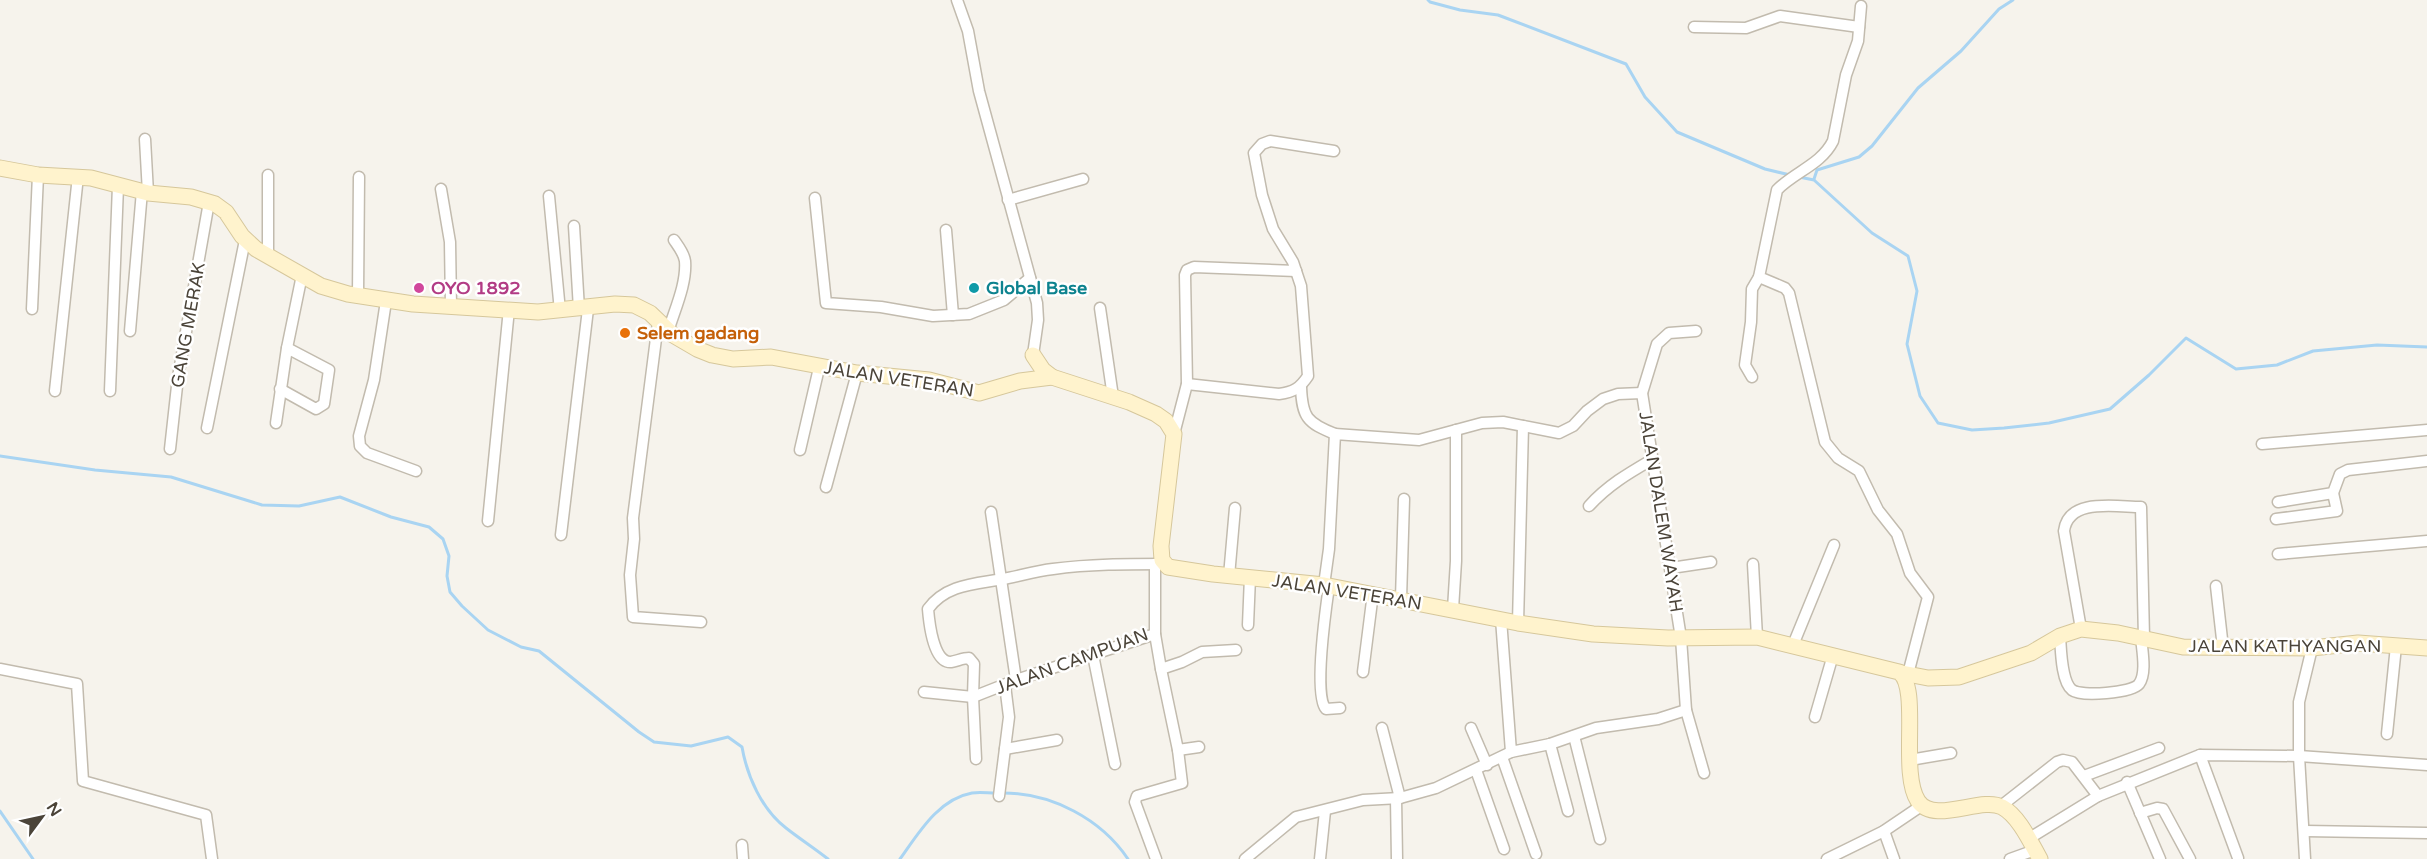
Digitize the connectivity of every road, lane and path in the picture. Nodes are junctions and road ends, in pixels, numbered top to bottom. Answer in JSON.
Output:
{"nodes":[{"id":1,"x":957,"y":0,"type":"edge"},
{"id":2,"x":1861,"y":6,"type":"dead end"},
{"id":3,"x":1694,"y":27,"type":"dead end"},
{"id":4,"x":1859,"y":27,"type":"junction"},
{"id":5,"x":145,"y":139,"type":"dead end"},
{"id":6,"x":1334,"y":151,"type":"dead end"},
{"id":7,"x":0,"y":168,"type":"edge"},
{"id":8,"x":38,"y":175,"type":"junction"},
{"id":9,"x":268,"y":175,"type":"dead end"},
{"id":10,"x":78,"y":176,"type":"junction"},
{"id":11,"x":359,"y":177,"type":"dead end"},
{"id":12,"x":1083,"y":179,"type":"dead end"},
{"id":13,"x":118,"y":186,"type":"junction"},
{"id":14,"x":441,"y":189,"type":"dead end"},
{"id":15,"x":145,"y":192,"type":"junction"},
{"id":16,"x":549,"y":196,"type":"dead end"},
{"id":17,"x":815,"y":198,"type":"dead end"},
{"id":18,"x":1008,"y":200,"type":"junction"},
{"id":19,"x":209,"y":202,"type":"junction"},
{"id":20,"x":574,"y":226,"type":"dead end"},
{"id":21,"x":946,"y":230,"type":"dead end"},
{"id":22,"x":245,"y":240,"type":"junction"},
{"id":23,"x":674,"y":240,"type":"dead end"},
{"id":24,"x":268,"y":256,"type":"junction"},
{"id":25,"x":1296,"y":271,"type":"junction"},
{"id":26,"x":302,"y":275,"type":"junction"},
{"id":27,"x":1759,"y":277,"type":"junction"},
{"id":28,"x":1030,"y":278,"type":"junction"},
{"id":29,"x":358,"y":296,"type":"junction"},
{"id":30,"x":386,"y":301,"type":"junction"},
{"id":31,"x":451,"y":306,"type":"junction"},
{"id":32,"x":1100,"y":308,"type":"dead end"},
{"id":33,"x":32,"y":309,"type":"dead end"},
{"id":34,"x":509,"y":309,"type":"junction"},
{"id":35,"x":583,"y":309,"type":"junction"},
{"id":36,"x":560,"y":311,"type":"junction"},
{"id":37,"x":953,"y":315,"type":"junction"},
{"id":38,"x":663,"y":327,"type":"junction"},
{"id":39,"x":130,"y":331,"type":"dead end"},
{"id":40,"x":1696,"y":331,"type":"dead end"},
{"id":41,"x":287,"y":348,"type":"junction"},
{"id":42,"x":1033,"y":355,"type":"junction"},
{"id":43,"x":819,"y":368,"type":"junction"},
{"id":44,"x":857,"y":373,"type":"junction"},
{"id":45,"x":1052,"y":377,"type":"junction"},
{"id":46,"x":1752,"y":377,"type":"dead end"},
{"id":47,"x":1020,"y":381,"type":"junction"},
{"id":48,"x":1187,"y":384,"type":"junction"},
{"id":49,"x":1300,"y":387,"type":"junction"},
{"id":50,"x":280,"y":389,"type":"junction"},
{"id":51,"x":55,"y":391,"type":"dead end"},
{"id":52,"x":110,"y":391,"type":"dead end"},
{"id":53,"x":1642,"y":393,"type":"junction"},
{"id":54,"x":1113,"y":397,"type":"junction"},
{"id":55,"x":276,"y":423,"type":"dead end"},
{"id":56,"x":1522,"y":426,"type":"junction"},
{"id":57,"x":207,"y":428,"type":"dead end"},
{"id":58,"x":1456,"y":430,"type":"junction"},
{"id":59,"x":2427,"y":430,"type":"edge"},
{"id":60,"x":1174,"y":434,"type":"junction"},
{"id":61,"x":1335,"y":434,"type":"junction"},
{"id":62,"x":2262,"y":444,"type":"dead end"},
{"id":63,"x":170,"y":449,"type":"dead end"},
{"id":64,"x":800,"y":450,"type":"dead end"},
{"id":65,"x":1653,"y":459,"type":"junction"},
{"id":66,"x":2427,"y":461,"type":"edge"},
{"id":67,"x":416,"y":471,"type":"dead end"},
{"id":68,"x":826,"y":487,"type":"dead end"},
{"id":69,"x":2333,"y":494,"type":"junction"},
{"id":70,"x":1404,"y":499,"type":"dead end"},
{"id":71,"x":2278,"y":502,"type":"dead end"},
{"id":72,"x":1589,"y":506,"type":"dead end"},
{"id":73,"x":1235,"y":508,"type":"dead end"},
{"id":74,"x":990,"y":512,"type":"dead end"},
{"id":75,"x":2276,"y":519,"type":"dead end"},
{"id":76,"x":488,"y":521,"type":"dead end"},
{"id":77,"x":561,"y":535,"type":"dead end"},
{"id":78,"x":2427,"y":541,"type":"edge"},
{"id":79,"x":1834,"y":545,"type":"dead end"},
{"id":80,"x":2278,"y":554,"type":"dead end"},
{"id":81,"x":1711,"y":562,"type":"dead end"},
{"id":82,"x":1159,"y":564,"type":"junction"},
{"id":83,"x":1753,"y":564,"type":"dead end"},
{"id":84,"x":1671,"y":568,"type":"junction"},
{"id":85,"x":1229,"y":576,"type":"junction"},
{"id":86,"x":1250,"y":578,"type":"junction"},
{"id":87,"x":1001,"y":580,"type":"junction"},
{"id":88,"x":2216,"y":586,"type":"dead end"},
{"id":89,"x":1327,"y":588,"type":"junction"},
{"id":90,"x":1373,"y":593,"type":"junction"},
{"id":91,"x":1401,"y":599,"type":"junction"},
{"id":92,"x":1453,"y":609,"type":"junction"},
{"id":93,"x":1501,"y":619,"type":"junction"},
{"id":94,"x":701,"y":622,"type":"dead end"},
{"id":95,"x":1518,"y":622,"type":"junction"},
{"id":96,"x":1248,"y":625,"type":"dead end"},
{"id":97,"x":2081,"y":629,"type":"junction"},
{"id":98,"x":1155,"y":634,"type":"junction"},
{"id":99,"x":2060,"y":636,"type":"junction"},
{"id":100,"x":1757,"y":637,"type":"junction"},
{"id":101,"x":1681,"y":638,"type":"junction"},
{"id":102,"x":2143,"y":638,"type":"junction"},
{"id":103,"x":1793,"y":645,"type":"junction"},
{"id":104,"x":2396,"y":646,"type":"junction"},
{"id":105,"x":2223,"y":648,"type":"junction"},
{"id":106,"x":2312,"y":648,"type":"junction"},
{"id":107,"x":2427,"y":648,"type":"edge"},
{"id":108,"x":1236,"y":650,"type":"dead end"},
{"id":109,"x":1093,"y":655,"type":"junction"},
{"id":110,"x":1833,"y":655,"type":"junction"},
{"id":111,"x":0,"y":669,"type":"edge"},
{"id":112,"x":1161,"y":669,"type":"junction"},
{"id":113,"x":1363,"y":672,"type":"dead end"},
{"id":114,"x":1905,"y":673,"type":"junction"},
{"id":115,"x":1016,"y":680,"type":"junction"},
{"id":116,"x":1005,"y":685,"type":"junction"},
{"id":117,"x":924,"y":692,"type":"dead end"},
{"id":118,"x":973,"y":697,"type":"junction"},
{"id":119,"x":1340,"y":708,"type":"dead end"},
{"id":120,"x":1686,"y":710,"type":"junction"},
{"id":121,"x":1815,"y":717,"type":"dead end"},
{"id":122,"x":1382,"y":728,"type":"dead end"},
{"id":123,"x":1472,"y":728,"type":"dead end"},
{"id":124,"x":2387,"y":734,"type":"dead end"},
{"id":125,"x":1574,"y":736,"type":"junction"},
{"id":126,"x":1057,"y":740,"type":"dead end"},
{"id":127,"x":1550,"y":744,"type":"junction"},
{"id":128,"x":1199,"y":747,"type":"dead end"},
{"id":129,"x":2159,"y":748,"type":"dead end"},
{"id":130,"x":1005,"y":749,"type":"junction"},
{"id":131,"x":1178,"y":750,"type":"junction"},
{"id":132,"x":1951,"y":753,"type":"dead end"},
{"id":133,"x":1506,"y":755,"type":"junction"},
{"id":134,"x":2199,"y":755,"type":"junction"},
{"id":135,"x":2299,"y":756,"type":"junction"},
{"id":136,"x":976,"y":759,"type":"dead end"},
{"id":137,"x":1910,"y":760,"type":"junction"},
{"id":138,"x":1115,"y":764,"type":"dead end"},
{"id":139,"x":1487,"y":765,"type":"junction"},
{"id":140,"x":2427,"y":765,"type":"edge"},
{"id":141,"x":1476,"y":770,"type":"junction"},
{"id":142,"x":1704,"y":773,"type":"dead end"},
{"id":143,"x":2084,"y":776,"type":"junction"},
{"id":144,"x":2127,"y":782,"type":"junction"},
{"id":145,"x":999,"y":796,"type":"dead end"},
{"id":146,"x":2098,"y":796,"type":"junction"},
{"id":147,"x":1398,"y":798,"type":"junction"},
{"id":148,"x":1922,"y":806,"type":"junction"},
{"id":149,"x":2001,"y":806,"type":"junction"},
{"id":150,"x":1325,"y":811,"type":"junction"},
{"id":151,"x":1568,"y":811,"type":"dead end"},
{"id":152,"x":2140,"y":813,"type":"junction"},
{"id":153,"x":1884,"y":831,"type":"junction"},
{"id":154,"x":2305,"y":831,"type":"junction"},
{"id":155,"x":2427,"y":833,"type":"edge"},
{"id":156,"x":1600,"y":839,"type":"dead end"},
{"id":157,"x":742,"y":845,"type":"dead end"},
{"id":158,"x":1504,"y":849,"type":"dead end"},
{"id":159,"x":2034,"y":849,"type":"edge"},
{"id":160,"x":1536,"y":854,"type":"dead end"},
{"id":161,"x":2238,"y":858,"type":"edge"},
{"id":162,"x":212,"y":859,"type":"edge"},
{"id":163,"x":743,"y":859,"type":"edge"},
{"id":164,"x":1156,"y":859,"type":"edge"},
{"id":165,"x":1245,"y":859,"type":"edge"},
{"id":166,"x":1320,"y":859,"type":"edge"},
{"id":167,"x":1397,"y":859,"type":"edge"},
{"id":168,"x":1827,"y":859,"type":"edge"},
{"id":169,"x":1894,"y":859,"type":"edge"},
{"id":170,"x":2010,"y":859,"type":"edge"},
{"id":171,"x":2160,"y":859,"type":"edge"},
{"id":172,"x":2190,"y":859,"type":"edge"},
{"id":173,"x":2305,"y":859,"type":"edge"}],
"edges":[{"from":1,"to":18,"type":"street"},
{"from":2,"to":4,"type":"street"},
{"from":3,"to":4,"type":"street"},
{"from":4,"to":27,"type":"street"},
{"from":5,"to":15,"type":"street"},
{"from":6,"to":25,"type":"street"},
{"from":7,"to":8,"type":"street","name":"JALAN VETERAN"},
{"from":8,"to":10,"type":"street","name":"JALAN VETERAN"},
{"from":8,"to":33,"type":"street"},
{"from":9,"to":24,"type":"street"},
{"from":10,"to":13,"type":"street","name":"JALAN VETERAN"},
{"from":10,"to":51,"type":"street"},
{"from":11,"to":29,"type":"street"},
{"from":12,"to":18,"type":"street"},
{"from":13,"to":15,"type":"street","name":"JALAN VETERAN"},
{"from":13,"to":52,"type":"street"},
{"from":14,"to":31,"type":"street"},
{"from":15,"to":19,"type":"street","name":"JALAN VETERAN"},
{"from":15,"to":39,"type":"street"},
{"from":16,"to":36,"type":"street"},
{"from":17,"to":37,"type":"street"},
{"from":18,"to":28,"type":"street"},
{"from":19,"to":22,"type":"street","name":"JALAN VETERAN"},
{"from":19,"to":63,"type":"street","name":"GANG MERAK"},
{"from":20,"to":35,"type":"street"},
{"from":21,"to":37,"type":"street"},
{"from":22,"to":24,"type":"street","name":"JALAN VETERAN"},
{"from":22,"to":57,"type":"street"},
{"from":23,"to":38,"type":"street"},
{"from":24,"to":26,"type":"street","name":"JALAN VETERAN"},
{"from":25,"to":48,"type":"street"},
{"from":25,"to":49,"type":"street"},
{"from":26,"to":29,"type":"street","name":"JALAN VETERAN"},
{"from":26,"to":41,"type":"street"},
{"from":27,"to":46,"type":"street"},
{"from":27,"to":114,"type":"street"},
{"from":28,"to":37,"type":"street"},
{"from":28,"to":42,"type":"street"},
{"from":29,"to":30,"type":"street","name":"JALAN VETERAN"},
{"from":30,"to":31,"type":"street","name":"JALAN VETERAN"},
{"from":30,"to":67,"type":"street"},
{"from":31,"to":34,"type":"street","name":"JALAN VETERAN"},
{"from":32,"to":54,"type":"street"},
{"from":34,"to":36,"type":"street","name":"JALAN VETERAN"},
{"from":34,"to":76,"type":"street"},
{"from":35,"to":36,"type":"street","name":"JALAN VETERAN"},
{"from":35,"to":38,"type":"street","name":"JALAN VETERAN"},
{"from":35,"to":77,"type":"street"},
{"from":38,"to":43,"type":"street","name":"JALAN VETERAN"},
{"from":38,"to":94,"type":"street"},
{"from":40,"to":53,"type":"street"},
{"from":41,"to":50,"type":"street"},
{"from":41,"to":50,"type":"street"},
{"from":42,"to":45,"type":"street"},
{"from":42,"to":47,"type":"street"},
{"from":43,"to":44,"type":"street","name":"JALAN VETERAN"},
{"from":43,"to":64,"type":"street"},
{"from":44,"to":47,"type":"street","name":"JALAN VETERAN"},
{"from":44,"to":68,"type":"street"},
{"from":45,"to":47,"type":"street","name":"JALAN VETERAN"},
{"from":45,"to":54,"type":"street","name":"JALAN VETERAN"},
{"from":48,"to":49,"type":"street"},
{"from":48,"to":60,"type":"street"},
{"from":49,"to":61,"type":"street"},
{"from":50,"to":55,"type":"street"},
{"from":53,"to":56,"type":"street","name":"JALAN DALEM WAYAH"},
{"from":53,"to":65,"type":"street","name":"JALAN DALEM WAYAH"},
{"from":54,"to":60,"type":"street","name":"JALAN VETERAN"},
{"from":56,"to":58,"type":"street","name":"JALAN DALEM WAYAH"},
{"from":56,"to":95,"type":"street"},
{"from":58,"to":61,"type":"street","name":"JALAN DALEM WAYAH"},
{"from":58,"to":92,"type":"street"},
{"from":59,"to":62,"type":"street"},
{"from":60,"to":82,"type":"street"},
{"from":61,"to":89,"type":"street"},
{"from":65,"to":72,"type":"street"},
{"from":65,"to":84,"type":"street","name":"JALAN DALEM WAYAH"},
{"from":66,"to":69,"type":"street"},
{"from":69,"to":71,"type":"street"},
{"from":69,"to":75,"type":"street"},
{"from":70,"to":91,"type":"street"},
{"from":73,"to":85,"type":"street"},
{"from":74,"to":87,"type":"street"},
{"from":78,"to":80,"type":"street"},
{"from":79,"to":103,"type":"street"},
{"from":81,"to":84,"type":"street"},
{"from":82,"to":85,"type":"street","name":"JALAN VETERAN"},
{"from":82,"to":87,"type":"street"},
{"from":82,"to":98,"type":"street","name":"JALAN CAMPUAN"},
{"from":83,"to":100,"type":"street"},
{"from":84,"to":101,"type":"street","name":"JALAN DALEM WAYAH"},
{"from":85,"to":86,"type":"street","name":"JALAN VETERAN"},
{"from":86,"to":89,"type":"street","name":"JALAN VETERAN"},
{"from":86,"to":96,"type":"street"},
{"from":87,"to":115,"type":"street"},
{"from":87,"to":118,"type":"street"},
{"from":88,"to":105,"type":"street"},
{"from":89,"to":90,"type":"street","name":"JALAN VETERAN"},
{"from":89,"to":119,"type":"street"},
{"from":90,"to":91,"type":"street","name":"JALAN VETERAN"},
{"from":90,"to":113,"type":"street"},
{"from":91,"to":92,"type":"street","name":"JALAN VETERAN"},
{"from":92,"to":93,"type":"street","name":"JALAN VETERAN"},
{"from":93,"to":95,"type":"street","name":"JALAN VETERAN"},
{"from":93,"to":133,"type":"street"},
{"from":95,"to":101,"type":"street","name":"JALAN VETERAN"},
{"from":97,"to":99,"type":"street","name":"JALAN KATHYANGAN"},
{"from":97,"to":102,"type":"street","name":"JALAN KATHYANGAN"},
{"from":97,"to":102,"type":"street"},
{"from":98,"to":109,"type":"street","name":"JALAN CAMPUAN"},
{"from":98,"to":112,"type":"street"},
{"from":99,"to":102,"type":"street"},
{"from":99,"to":114,"type":"street","name":"JALAN KATHYANGAN"},
{"from":100,"to":101,"type":"street","name":"JALAN VETERAN"},
{"from":100,"to":103,"type":"street","name":"JALAN VETERAN"},
{"from":101,"to":120,"type":"street","name":"JALAN DALEM WAYAH"},
{"from":102,"to":105,"type":"street","name":"JALAN KATHYANGAN"},
{"from":103,"to":110,"type":"street","name":"JALAN VETERAN"},
{"from":104,"to":106,"type":"street","name":"JALAN KATHYANGAN"},
{"from":104,"to":107,"type":"street","name":"JALAN KATHYANGAN"},
{"from":104,"to":124,"type":"street"},
{"from":105,"to":106,"type":"street","name":"JALAN KATHYANGAN"},
{"from":106,"to":135,"type":"street"},
{"from":108,"to":112,"type":"street"},
{"from":109,"to":115,"type":"street","name":"JALAN CAMPUAN"},
{"from":109,"to":138,"type":"street"},
{"from":110,"to":114,"type":"street","name":"JALAN VETERAN"},
{"from":110,"to":121,"type":"street"},
{"from":111,"to":162,"type":"street"},
{"from":112,"to":131,"type":"street"},
{"from":114,"to":137,"type":"street"},
{"from":115,"to":116,"type":"street","name":"JALAN CAMPUAN"},
{"from":116,"to":118,"type":"street","name":"JALAN CAMPUAN"},
{"from":116,"to":130,"type":"street"},
{"from":117,"to":118,"type":"street","name":"JALAN CAMPUAN"},
{"from":118,"to":136,"type":"street"},
{"from":120,"to":125,"type":"street"},
{"from":120,"to":142,"type":"street","name":"JALAN DALEM WAYAH"},
{"from":122,"to":147,"type":"street"},
{"from":123,"to":139,"type":"street"},
{"from":125,"to":127,"type":"street"},
{"from":125,"to":156,"type":"street"},
{"from":126,"to":130,"type":"street"},
{"from":127,"to":133,"type":"street"},
{"from":127,"to":151,"type":"street"},
{"from":128,"to":131,"type":"street"},
{"from":129,"to":143,"type":"street"},
{"from":130,"to":145,"type":"street"},
{"from":131,"to":164,"type":"street"},
{"from":132,"to":137,"type":"street"},
{"from":133,"to":139,"type":"street"},
{"from":133,"to":160,"type":"street"},
{"from":134,"to":135,"type":"street"},
{"from":134,"to":144,"type":"street"},
{"from":134,"to":161,"type":"street"},
{"from":135,"to":140,"type":"street"},
{"from":135,"to":154,"type":"street"},
{"from":137,"to":148,"type":"street"},
{"from":139,"to":141,"type":"street"},
{"from":141,"to":147,"type":"street"},
{"from":141,"to":158,"type":"street"},
{"from":143,"to":146,"type":"street"},
{"from":143,"to":149,"type":"street"},
{"from":144,"to":146,"type":"street"},
{"from":144,"to":152,"type":"street"},
{"from":146,"to":159,"type":"street"},
{"from":147,"to":150,"type":"street"},
{"from":147,"to":167,"type":"street"},
{"from":148,"to":149,"type":"street"},
{"from":148,"to":153,"type":"street"},
{"from":149,"to":159,"type":"street"},
{"from":150,"to":165,"type":"street"},
{"from":150,"to":166,"type":"street"},
{"from":152,"to":171,"type":"street"},
{"from":152,"to":172,"type":"street"},
{"from":153,"to":168,"type":"street"},
{"from":153,"to":169,"type":"street"},
{"from":154,"to":155,"type":"street"},
{"from":154,"to":173,"type":"street"},
{"from":157,"to":163,"type":"street"},
{"from":159,"to":170,"type":"street"}]}
